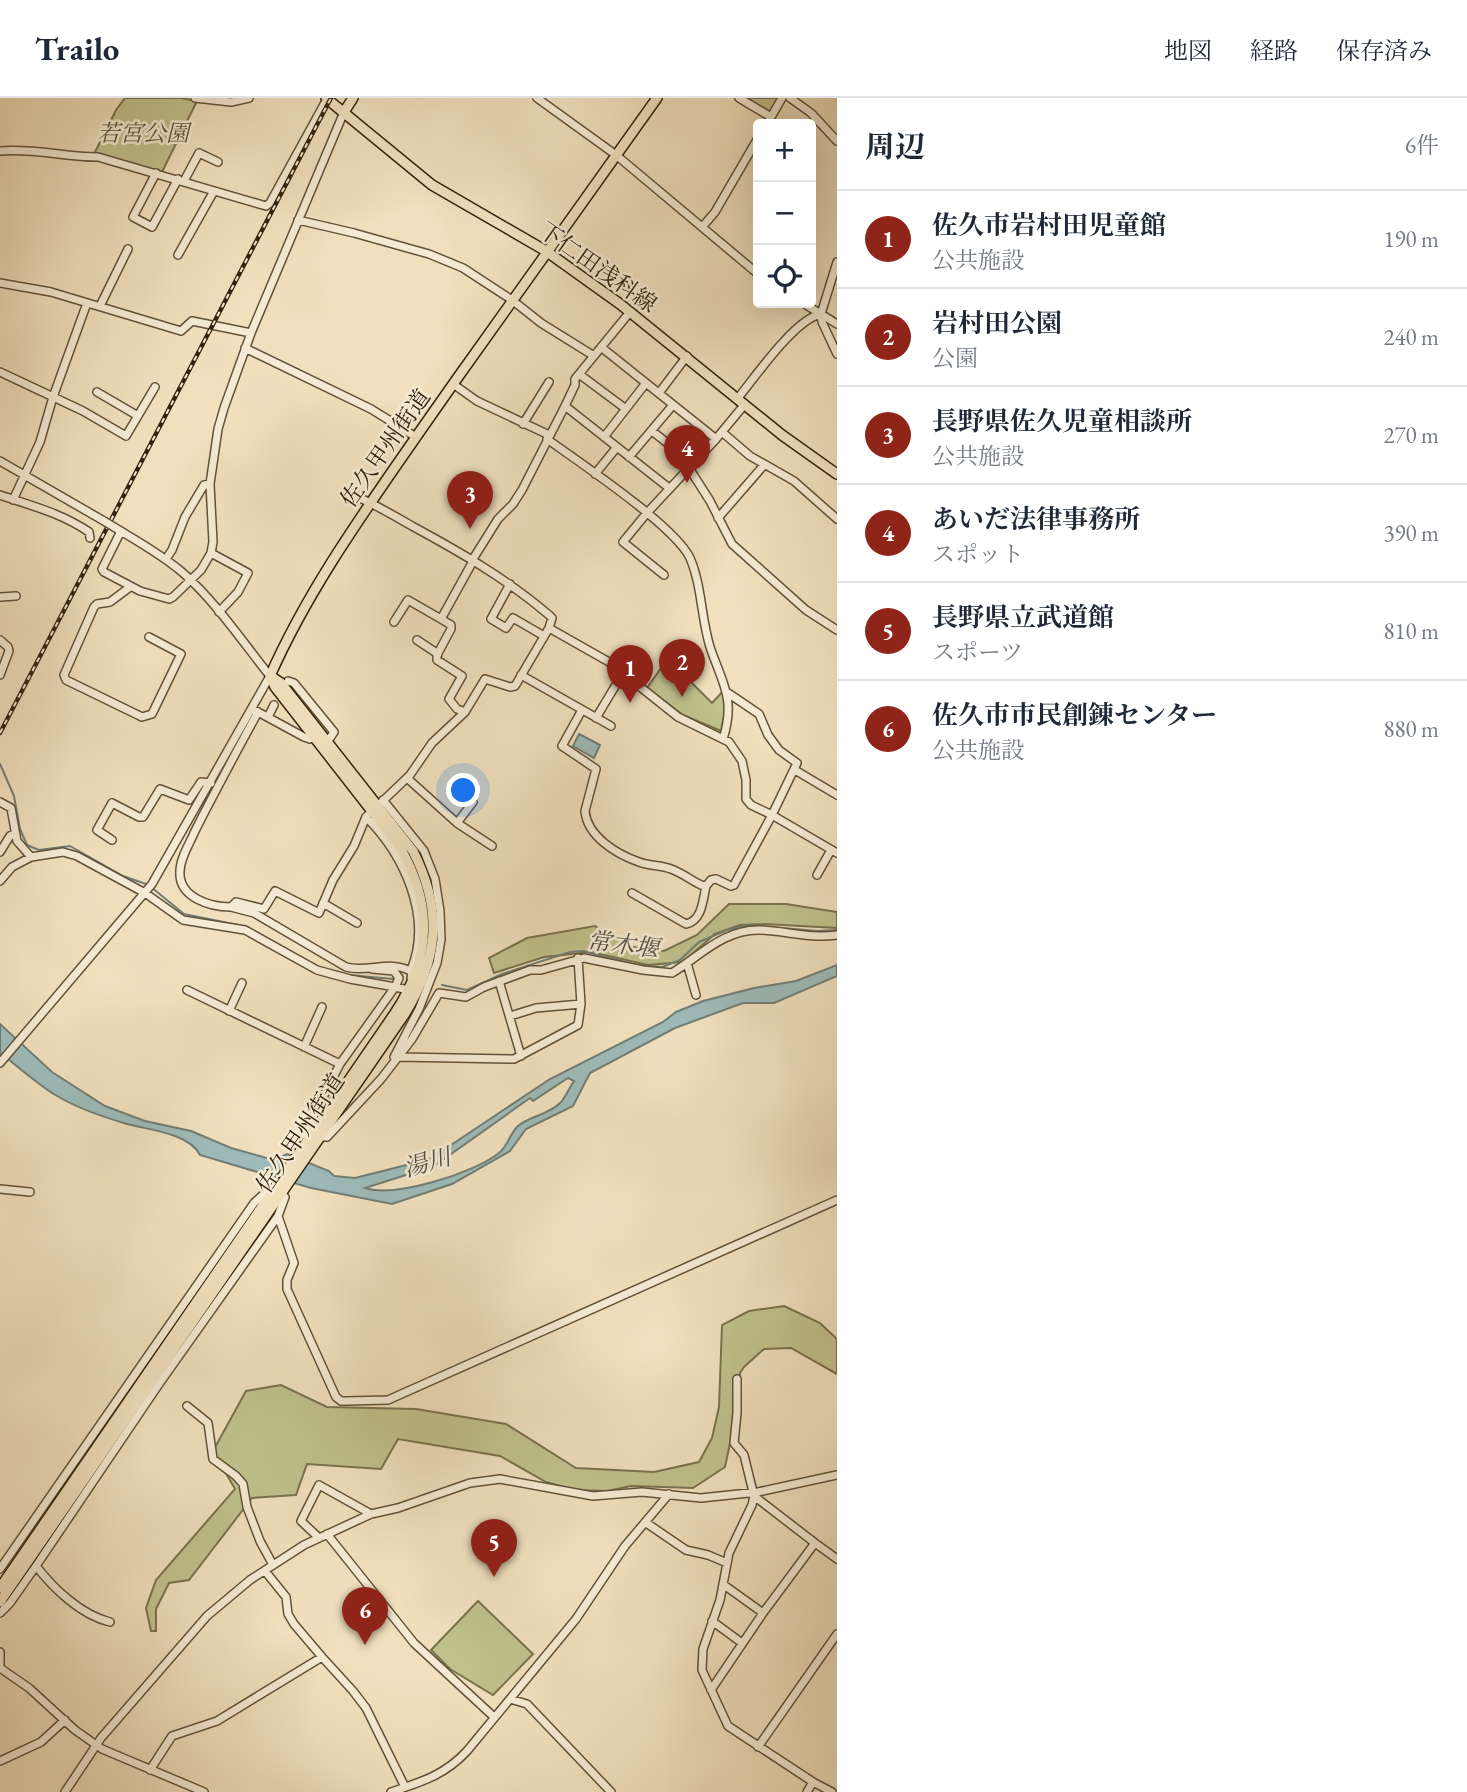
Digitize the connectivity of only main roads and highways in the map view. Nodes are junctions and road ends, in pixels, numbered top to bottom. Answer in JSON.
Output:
{"nodes":[{"id":1,"x":327,"y":98,"type":"edge"},
{"id":2,"x":353,"y":98,"type":"edge"},
{"id":3,"x":657,"y":98,"type":"edge"},
{"id":4,"x":344,"y":111,"type":"junction"},
{"id":5,"x":545,"y":251,"type":"junction"},
{"id":6,"x":837,"y":474,"type":"edge"},
{"id":7,"x":270,"y":676,"type":"junction"},
{"id":8,"x":375,"y":808,"type":"junction"},
{"id":9,"x":310,"y":1143,"type":"junction"},
{"id":10,"x":279,"y":1189,"type":"junction"},
{"id":11,"x":0,"y":1588,"type":"edge"},
{"id":12,"x":0,"y":1602,"type":"edge"}],
"edges":[{"from":1,"to":4,"type":"main road","name":"下仁田浅科線"},
{"from":2,"to":4,"type":"main road"},
{"from":3,"to":5,"type":"main road","name":"佐久甲州街道"},
{"from":4,"to":5,"type":"main road","name":"下仁田浅科線"},
{"from":5,"to":6,"type":"main road","name":"下仁田浅科線"},
{"from":5,"to":7,"type":"main road","name":"佐久甲州街道"},
{"from":7,"to":8,"type":"main road","name":"佐久甲州街道"},
{"from":7,"to":8,"type":"main road","name":"佐久甲州街道"},
{"from":8,"to":9,"type":"main road","name":"佐久甲州街道"},
{"from":8,"to":9,"type":"main road","name":"佐久甲州街道"},
{"from":9,"to":10,"type":"main road","name":"佐久甲州街道"},
{"from":10,"to":11,"type":"main road","name":"佐久甲州街道"},
{"from":10,"to":12,"type":"main road","name":"佐久甲州街道"}]}
